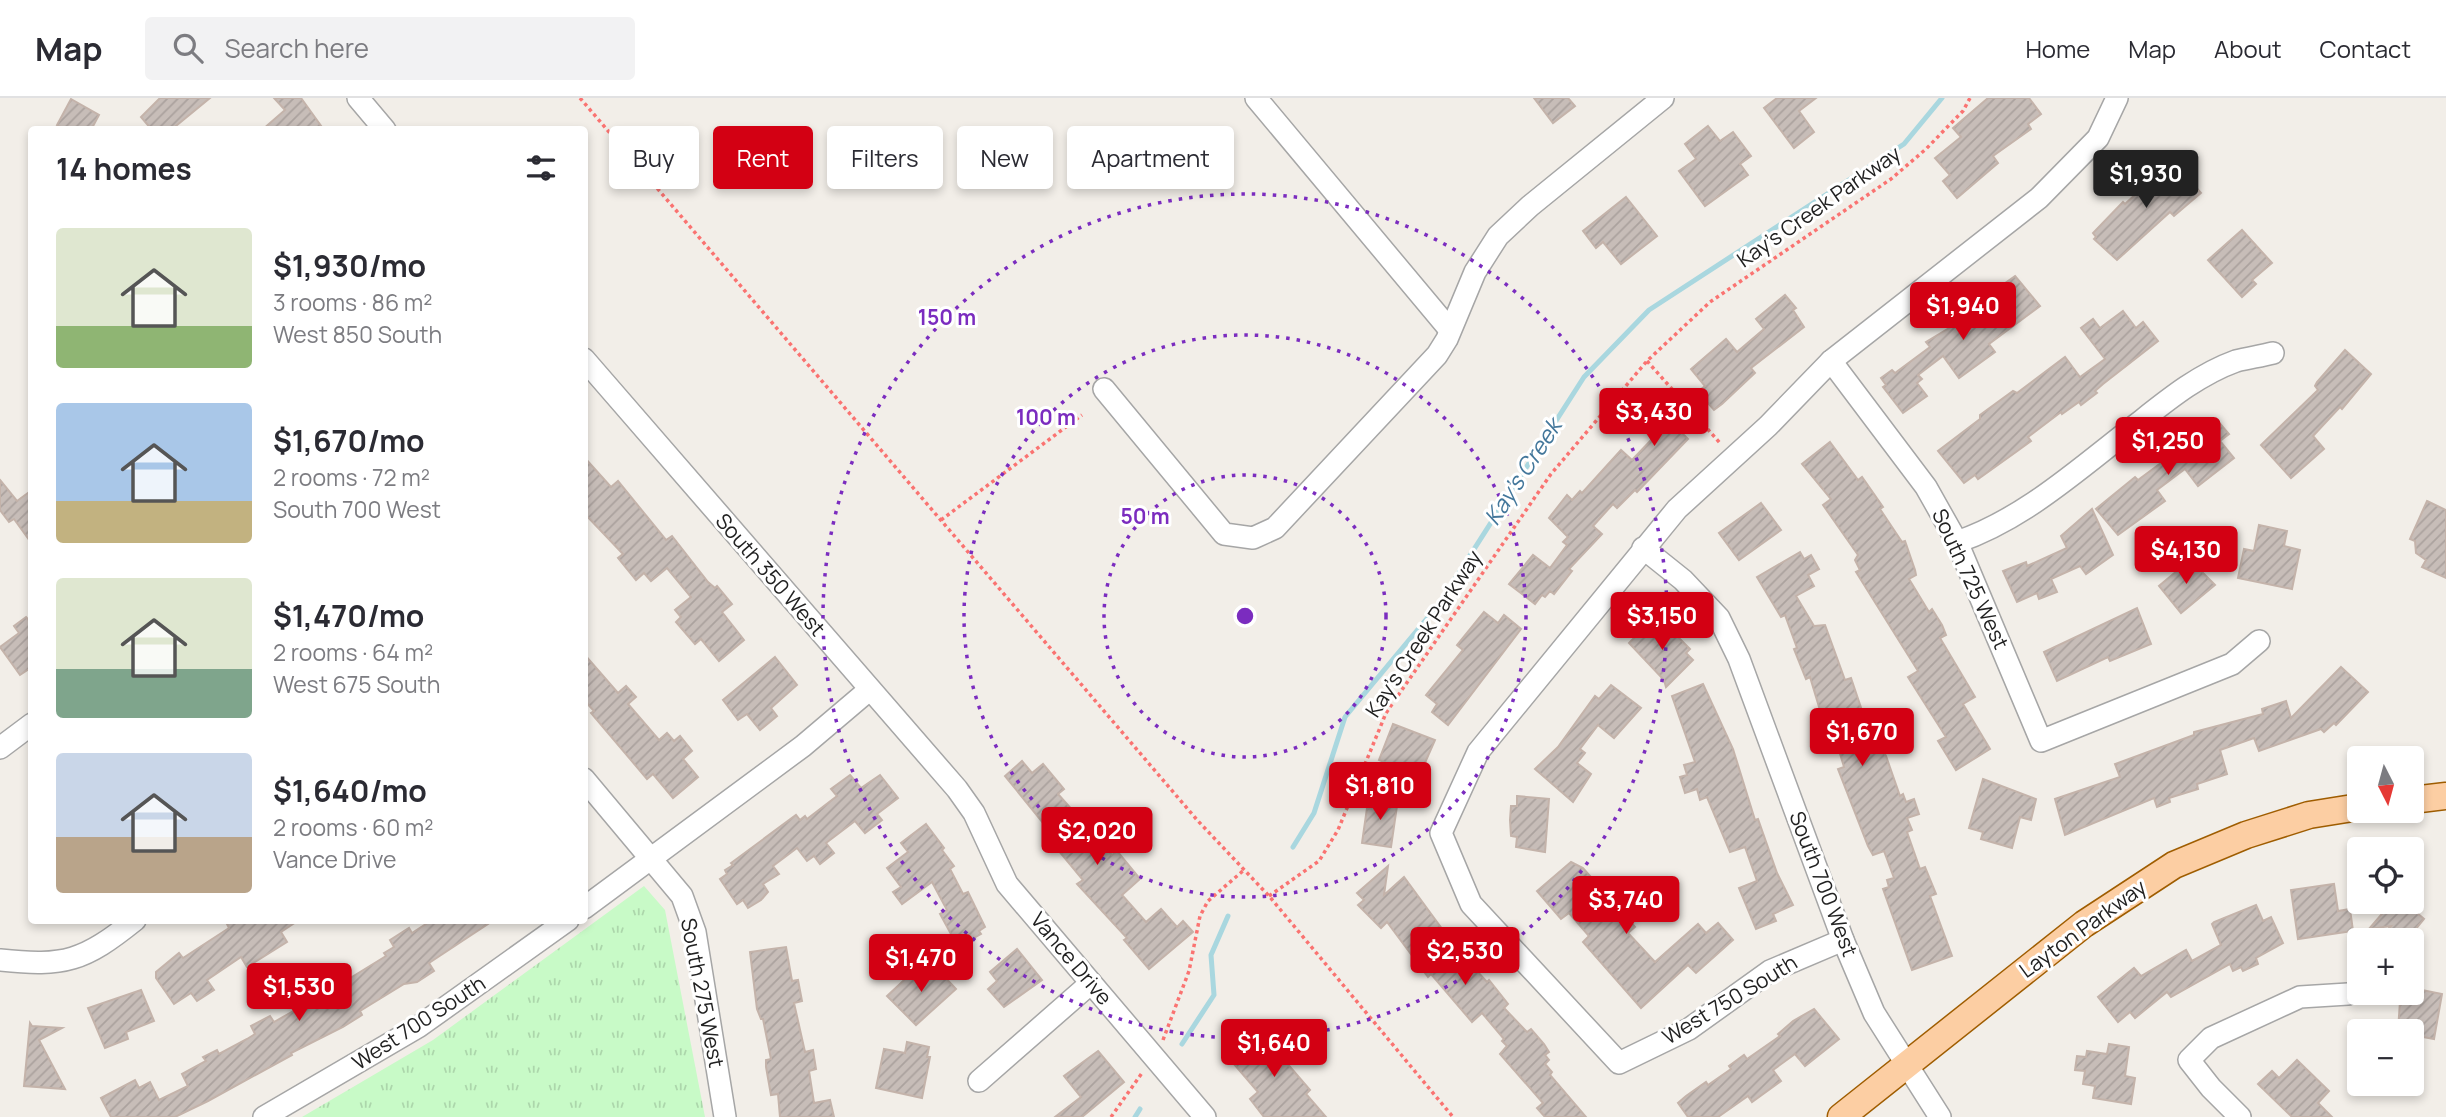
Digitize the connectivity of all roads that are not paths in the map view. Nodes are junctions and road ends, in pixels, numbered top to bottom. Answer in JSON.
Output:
{"nodes":[{"id":1,"x":358,"y":98,"type":"edge"},
{"id":2,"x":1256,"y":98,"type":"edge"},
{"id":3,"x":2117,"y":98,"type":"edge"},
{"id":4,"x":1656,"y":100,"type":"edge"},
{"id":5,"x":382,"y":126,"type":"edge"},
{"id":6,"x":1450,"y":330,"type":"junction"},
{"id":7,"x":2273,"y":353,"type":"dead end"},
{"id":8,"x":1831,"y":361,"type":"junction"},
{"id":9,"x":588,"y":364,"type":"edge"},
{"id":10,"x":1104,"y":389,"type":"dead end"},
{"id":11,"x":1958,"y":542,"type":"junction"},
{"id":12,"x":1643,"y":548,"type":"junction"},
{"id":13,"x":2259,"y":641,"type":"dead end"},
{"id":14,"x":869,"y":690,"type":"junction"},
{"id":15,"x":28,"y":727,"type":"edge"},
{"id":16,"x":0,"y":748,"type":"edge"},
{"id":17,"x":588,"y":784,"type":"edge"},
{"id":18,"x":957,"y":789,"type":"joint"},
{"id":19,"x":2446,"y":796,"type":"edge"},
{"id":20,"x":2424,"y":799,"type":"edge"},
{"id":21,"x":2347,"y":809,"type":"edge"},
{"id":22,"x":653,"y":858,"type":"junction"},
{"id":23,"x":588,"y":905,"type":"edge"},
{"id":24,"x":130,"y":924,"type":"edge"},
{"id":25,"x":562,"y":924,"type":"edge"},
{"id":26,"x":1843,"y":940,"type":"junction"},
{"id":27,"x":0,"y":960,"type":"edge"},
{"id":28,"x":1091,"y":984,"type":"junction"},
{"id":29,"x":2347,"y":993,"type":"edge"},
{"id":30,"x":1906,"y":1063,"type":"junction"},
{"id":31,"x":979,"y":1081,"type":"dead end"},
{"id":32,"x":277,"y":1114,"type":"edge"},
{"id":33,"x":725,"y":1117,"type":"edge"},
{"id":34,"x":1205,"y":1117,"type":"edge"},
{"id":35,"x":1841,"y":1117,"type":"edge"},
{"id":36,"x":1940,"y":1117,"type":"edge"},
{"id":37,"x":2240,"y":1117,"type":"edge"}],
"edges":[{"from":1,"to":5,"type":"street"},
{"from":2,"to":6,"type":"street"},
{"from":3,"to":8,"type":"street"},
{"from":4,"to":6,"type":"street"},
{"from":6,"to":10,"type":"street"},
{"from":7,"to":11,"type":"street"},
{"from":8,"to":11,"type":"street","name":"South 725 West"},
{"from":8,"to":12,"type":"street"},
{"from":9,"to":14,"type":"street","name":"South 350 West"},
{"from":11,"to":13,"type":"street","name":"South 725 West"},
{"from":12,"to":26,"type":"street","name":"South 700 West"},
{"from":12,"to":26,"type":"street","name":"West 750 South"},
{"from":14,"to":18,"type":"street","name":"South 350 West"},
{"from":14,"to":22,"type":"street"},
{"from":15,"to":16,"type":"street"},
{"from":17,"to":22,"type":"street","name":"South 275 West"},
{"from":18,"to":28,"type":"street","name":"Vance Drive"},
{"from":19,"to":20,"type":"main road"},
{"from":21,"to":30,"type":"main road","name":"Layton Parkway"},
{"from":22,"to":23,"type":"street"},
{"from":22,"to":33,"type":"street","name":"South 275 West"},
{"from":24,"to":27,"type":"street"},
{"from":25,"to":32,"type":"street","name":"West 700 South"},
{"from":26,"to":30,"type":"street","name":"South 700 West"},
{"from":28,"to":31,"type":"street"},
{"from":28,"to":34,"type":"street","name":"Vance Drive"},
{"from":29,"to":37,"type":"street"},
{"from":30,"to":35,"type":"main road","name":"Layton Parkway"},
{"from":30,"to":36,"type":"street","name":"South 700 West"}]}
